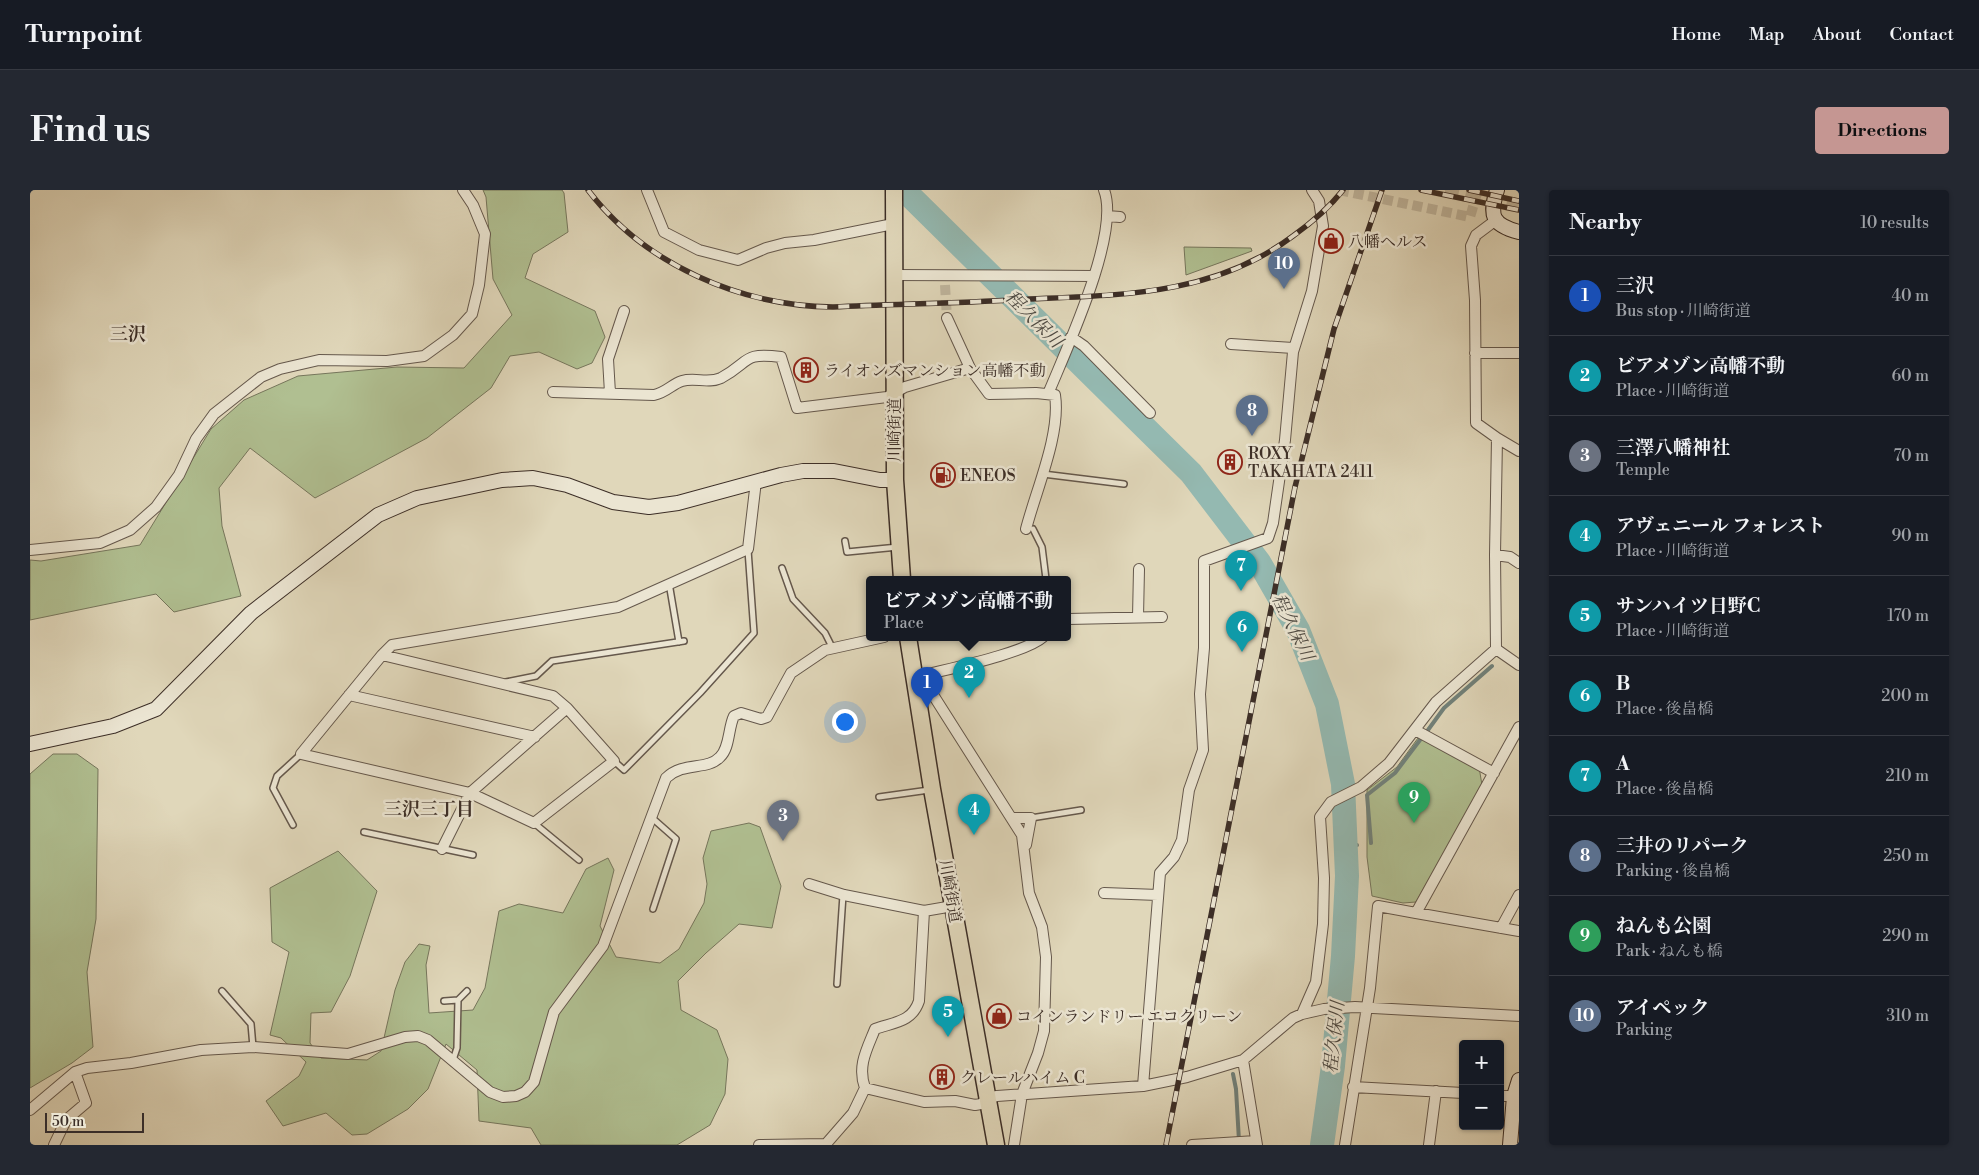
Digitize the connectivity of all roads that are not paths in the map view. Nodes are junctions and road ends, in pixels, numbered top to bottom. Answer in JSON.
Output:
{"nodes":[{"id":1,"x":463,"y":190,"type":"edge"},
{"id":2,"x":647,"y":190,"type":"edge"},
{"id":3,"x":1104,"y":190,"type":"edge"},
{"id":4,"x":1312,"y":190,"type":"edge"},
{"id":5,"x":1497,"y":190,"type":"edge"},
{"id":6,"x":894,"y":195,"type":"edge"},
{"id":7,"x":1108,"y":216,"type":"junction"},
{"id":8,"x":1120,"y":217,"type":"dead end"},
{"id":9,"x":1496,"y":220,"type":"junction"},
{"id":10,"x":893,"y":224,"type":"junction"},
{"id":11,"x":1519,"y":232,"type":"edge"},
{"id":12,"x":894,"y":275,"type":"junction"},
{"id":13,"x":1094,"y":276,"type":"junction"},
{"id":14,"x":624,"y":311,"type":"dead end"},
{"id":15,"x":947,"y":318,"type":"tunnel mouth"},
{"id":16,"x":1071,"y":337,"type":"junction"},
{"id":17,"x":1231,"y":344,"type":"dead end"},
{"id":18,"x":1293,"y":348,"type":"junction"},
{"id":19,"x":1475,"y":353,"type":"junction"},
{"id":20,"x":1519,"y":353,"type":"edge"},
{"id":21,"x":970,"y":368,"type":"junction"},
{"id":22,"x":553,"y":392,"type":"dead end"},
{"id":23,"x":610,"y":393,"type":"junction"},
{"id":24,"x":894,"y":393,"type":"junction"},
{"id":25,"x":1048,"y":394,"type":"junction"},
{"id":26,"x":1150,"y":413,"type":"dead end"},
{"id":27,"x":1497,"y":438,"type":"junction"},
{"id":28,"x":1519,"y":451,"type":"edge"},
{"id":29,"x":1043,"y":474,"type":"junction"},
{"id":30,"x":894,"y":480,"type":"junction"},
{"id":31,"x":756,"y":481,"type":"junction"},
{"id":32,"x":1124,"y":484,"type":"dead end"},
{"id":33,"x":1030,"y":529,"type":"joint"},
{"id":34,"x":845,"y":541,"type":"dead end"},
{"id":35,"x":899,"y":547,"type":"junction"},
{"id":36,"x":748,"y":549,"type":"junction"},
{"id":37,"x":30,"y":550,"type":"edge"},
{"id":38,"x":1496,"y":555,"type":"junction"},
{"id":39,"x":1519,"y":563,"type":"edge"},
{"id":40,"x":782,"y":568,"type":"dead end"},
{"id":41,"x":1139,"y":569,"type":"dead end"},
{"id":42,"x":902,"y":576,"type":"edge"},
{"id":43,"x":1046,"y":576,"type":"edge"},
{"id":44,"x":669,"y":583,"type":"junction"},
{"id":45,"x":1138,"y":617,"type":"junction"},
{"id":46,"x":1162,"y":617,"type":"dead end"},
{"id":47,"x":1071,"y":619,"type":"edge"},
{"id":48,"x":866,"y":640,"type":"edge"},
{"id":49,"x":908,"y":641,"type":"edge"},
{"id":50,"x":1037,"y":641,"type":"edge"},
{"id":51,"x":832,"y":647,"type":"junction"},
{"id":52,"x":1496,"y":649,"type":"junction"},
{"id":53,"x":382,"y":655,"type":"junction"},
{"id":54,"x":1519,"y":665,"type":"edge"},
{"id":55,"x":913,"y":678,"type":"junction"},
{"id":56,"x":498,"y":684,"type":"junction"},
{"id":57,"x":349,"y":695,"type":"junction"},
{"id":58,"x":567,"y":708,"type":"junction"},
{"id":59,"x":1519,"y":727,"type":"edge"},
{"id":60,"x":1415,"y":730,"type":"junction"},
{"id":61,"x":535,"y":736,"type":"junction"},
{"id":62,"x":30,"y":744,"type":"edge"},
{"id":63,"x":301,"y":754,"type":"junction"},
{"id":64,"x":614,"y":761,"type":"junction"},
{"id":65,"x":1494,"y":773,"type":"junction"},
{"id":66,"x":932,"y":789,"type":"junction"},
{"id":67,"x":470,"y":793,"type":"junction"},
{"id":68,"x":879,"y":797,"type":"dead end"},
{"id":69,"x":1081,"y":810,"type":"dead end"},
{"id":70,"x":651,"y":816,"type":"junction"},
{"id":71,"x":1012,"y":818,"type":"junction"},
{"id":72,"x":1031,"y":818,"type":"junction"},
{"id":73,"x":534,"y":823,"type":"junction"},
{"id":74,"x":293,"y":825,"type":"dead end"},
{"id":75,"x":364,"y":832,"type":"dead end"},
{"id":76,"x":442,"y":849,"type":"junction"},
{"id":77,"x":1025,"y":849,"type":"junction"},
{"id":78,"x":473,"y":855,"type":"dead end"},
{"id":79,"x":579,"y":860,"type":"dead end"},
{"id":80,"x":809,"y":884,"type":"dead end"},
{"id":81,"x":1104,"y":893,"type":"dead end"},
{"id":82,"x":844,"y":895,"type":"junction"},
{"id":83,"x":1158,"y":895,"type":"junction"},
{"id":84,"x":1519,"y":896,"type":"edge"},
{"id":85,"x":953,"y":906,"type":"junction"},
{"id":86,"x":653,"y":909,"type":"dead end"},
{"id":87,"x":924,"y":911,"type":"junction"},
{"id":88,"x":1416,"y":913,"type":"junction"},
{"id":89,"x":1501,"y":928,"type":"junction"},
{"id":90,"x":1519,"y":931,"type":"edge"},
{"id":91,"x":837,"y":984,"type":"dead end"},
{"id":92,"x":222,"y":991,"type":"dead end"},
{"id":93,"x":466,"y":991,"type":"dead end"},
{"id":94,"x":458,"y":1000,"type":"junction"},
{"id":95,"x":444,"y":1002,"type":"dead end"},
{"id":96,"x":1366,"y":1008,"type":"junction"},
{"id":97,"x":1302,"y":1014,"type":"junction"},
{"id":98,"x":1519,"y":1016,"type":"edge"},
{"id":99,"x":253,"y":1047,"type":"junction"},
{"id":100,"x":453,"y":1060,"type":"junction"},
{"id":101,"x":1243,"y":1060,"type":"junction"},
{"id":102,"x":75,"y":1072,"type":"junction"},
{"id":103,"x":1519,"y":1080,"type":"edge"},
{"id":104,"x":1143,"y":1086,"type":"junction"},
{"id":105,"x":1353,"y":1087,"type":"junction"},
{"id":106,"x":866,"y":1088,"type":"junction"},
{"id":107,"x":1436,"y":1091,"type":"junction"},
{"id":108,"x":1459,"y":1093,"type":"edge"},
{"id":109,"x":1022,"y":1094,"type":"junction"},
{"id":110,"x":1507,"y":1096,"type":"edge"},
{"id":111,"x":988,"y":1098,"type":"junction"},
{"id":112,"x":30,"y":1110,"type":"edge"},
{"id":113,"x":1257,"y":1143,"type":"edge"},
{"id":114,"x":54,"y":1145,"type":"edge"},
{"id":115,"x":759,"y":1145,"type":"edge"},
{"id":116,"x":996,"y":1145,"type":"edge"},
{"id":117,"x":1014,"y":1145,"type":"edge"},
{"id":118,"x":1192,"y":1145,"type":"edge"},
{"id":119,"x":1345,"y":1145,"type":"edge"},
{"id":120,"x":1430,"y":1145,"type":"edge"},
{"id":121,"x":1510,"y":1145,"type":"edge"}],
"edges":[{"from":1,"to":37,"type":"street"},
{"from":2,"to":10,"type":"street"},
{"from":3,"to":7,"type":"street"},
{"from":4,"to":18,"type":"street"},
{"from":5,"to":9,"type":"street"},
{"from":6,"to":10,"type":"main road","name":"川崎街道"},
{"from":7,"to":8,"type":"street"},
{"from":7,"to":13,"type":"street"},
{"from":9,"to":11,"type":"street"},
{"from":9,"to":19,"type":"street"},
{"from":10,"to":12,"type":"main road","name":"川崎街道"},
{"from":12,"to":13,"type":"street"},
{"from":12,"to":24,"type":"main road","name":"川崎街道"},
{"from":13,"to":16,"type":"street"},
{"from":14,"to":23,"type":"street"},
{"from":15,"to":21,"type":"street"},
{"from":16,"to":25,"type":"street"},
{"from":16,"to":26,"type":"street"},
{"from":17,"to":18,"type":"street"},
{"from":18,"to":83,"type":"street"},
{"from":19,"to":20,"type":"street"},
{"from":19,"to":27,"type":"street"},
{"from":21,"to":24,"type":"street"},
{"from":21,"to":25,"type":"street"},
{"from":22,"to":23,"type":"street"},
{"from":23,"to":24,"type":"street"},
{"from":24,"to":30,"type":"main road","name":"川崎街道"},
{"from":25,"to":29,"type":"street"},
{"from":27,"to":28,"type":"street"},
{"from":27,"to":38,"type":"street"},
{"from":29,"to":32,"type":"lane"},
{"from":29,"to":33,"type":"street"},
{"from":30,"to":31,"type":"street"},
{"from":30,"to":35,"type":"main road","name":"川崎街道"},
{"from":31,"to":36,"type":"street"},
{"from":31,"to":62,"type":"street"},
{"from":33,"to":43,"type":"lane"},
{"from":34,"to":35,"type":"lane"},
{"from":35,"to":42,"type":"main road","name":"川崎街道"},
{"from":36,"to":44,"type":"street"},
{"from":36,"to":64,"type":"lane"},
{"from":38,"to":39,"type":"street"},
{"from":38,"to":52,"type":"street"},
{"from":40,"to":51,"type":"lane"},
{"from":41,"to":45,"type":"street"},
{"from":44,"to":53,"type":"street"},
{"from":44,"to":56,"type":"lane"},
{"from":45,"to":46,"type":"street"},
{"from":45,"to":47,"type":"street"},
{"from":48,"to":51,"type":"street"},
{"from":49,"to":55,"type":"main road","name":"川崎街道"},
{"from":50,"to":55,"type":"street"},
{"from":51,"to":70,"type":"street"},
{"from":52,"to":54,"type":"street"},
{"from":52,"to":60,"type":"street"},
{"from":53,"to":56,"type":"street"},
{"from":53,"to":57,"type":"street"},
{"from":55,"to":66,"type":"main road","name":"川崎街道"},
{"from":55,"to":71,"type":"street"},
{"from":56,"to":58,"type":"street"},
{"from":57,"to":61,"type":"street"},
{"from":57,"to":63,"type":"street"},
{"from":58,"to":61,"type":"street"},
{"from":58,"to":64,"type":"street"},
{"from":59,"to":65,"type":"street"},
{"from":60,"to":65,"type":"street"},
{"from":60,"to":97,"type":"street"},
{"from":61,"to":67,"type":"street"},
{"from":63,"to":67,"type":"street"},
{"from":63,"to":74,"type":"lane"},
{"from":64,"to":73,"type":"street"},
{"from":65,"to":88,"type":"street"},
{"from":66,"to":68,"type":"lane"},
{"from":66,"to":85,"type":"main road","name":"川崎街道"},
{"from":67,"to":73,"type":"street"},
{"from":67,"to":76,"type":"street"},
{"from":69,"to":72,"type":"lane"},
{"from":70,"to":86,"type":"lane"},
{"from":70,"to":100,"type":"street"},
{"from":71,"to":72,"type":"street"},
{"from":71,"to":77,"type":"street"},
{"from":72,"to":77,"type":"street"},
{"from":73,"to":79,"type":"lane"},
{"from":75,"to":76,"type":"lane"},
{"from":76,"to":78,"type":"lane"},
{"from":77,"to":109,"type":"street"},
{"from":80,"to":82,"type":"street"},
{"from":81,"to":83,"type":"street"},
{"from":82,"to":87,"type":"street"},
{"from":82,"to":91,"type":"lane"},
{"from":83,"to":104,"type":"street"},
{"from":84,"to":89,"type":"street"},
{"from":85,"to":87,"type":"street"},
{"from":85,"to":111,"type":"main road","name":"川崎街道"},
{"from":87,"to":106,"type":"street"},
{"from":88,"to":89,"type":"street"},
{"from":88,"to":96,"type":"street"},
{"from":89,"to":90,"type":"street"},
{"from":92,"to":99,"type":"lane"},
{"from":93,"to":94,"type":"lane"},
{"from":94,"to":95,"type":"lane"},
{"from":94,"to":100,"type":"lane"},
{"from":96,"to":97,"type":"street"},
{"from":96,"to":98,"type":"street"},
{"from":96,"to":105,"type":"street"},
{"from":97,"to":101,"type":"street"},
{"from":99,"to":100,"type":"street"},
{"from":99,"to":102,"type":"street"},
{"from":101,"to":104,"type":"street"},
{"from":101,"to":113,"type":"street"},
{"from":102,"to":112,"type":"street"},
{"from":102,"to":114,"type":"street"},
{"from":103,"to":110,"type":"street"},
{"from":104,"to":109,"type":"street"},
{"from":105,"to":107,"type":"street"},
{"from":105,"to":119,"type":"street"},
{"from":106,"to":111,"type":"street"},
{"from":106,"to":115,"type":"street"},
{"from":107,"to":108,"type":"street"},
{"from":107,"to":120,"type":"street"},
{"from":109,"to":111,"type":"street"},
{"from":109,"to":117,"type":"street"},
{"from":110,"to":121,"type":"street"},
{"from":111,"to":116,"type":"main road","name":"川崎街道"},
{"from":113,"to":118,"type":"street"}]}
